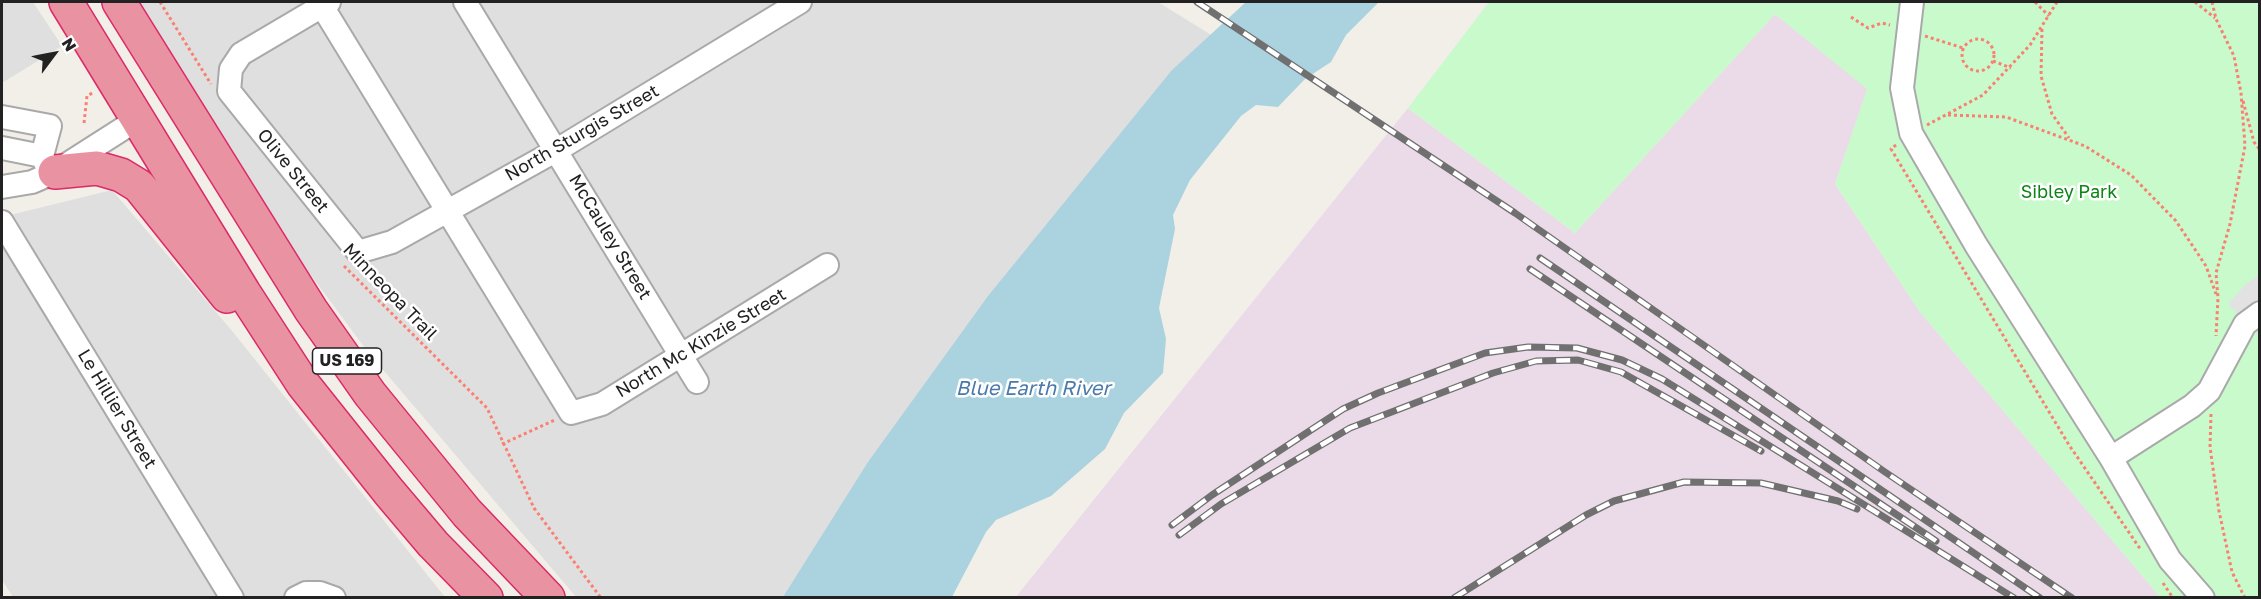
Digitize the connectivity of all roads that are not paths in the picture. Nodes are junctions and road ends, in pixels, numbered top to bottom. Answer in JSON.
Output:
{"nodes":[{"id":1,"x":66,"y":2,"type":"edge"},
{"id":2,"x":119,"y":2,"type":"edge"},
{"id":3,"x":465,"y":2,"type":"edge"},
{"id":4,"x":800,"y":2,"type":"edge"},
{"id":5,"x":1912,"y":2,"type":"edge"},
{"id":6,"x":326,"y":4,"type":"edge"},
{"id":7,"x":2,"y":117,"type":"edge"},
{"id":8,"x":138,"y":119,"type":"junction"},
{"id":9,"x":204,"y":141,"type":"junction"},
{"id":10,"x":31,"y":150,"type":"edge"},
{"id":11,"x":557,"y":150,"type":"junction"},
{"id":12,"x":2,"y":187,"type":"edge"},
{"id":13,"x":447,"y":209,"type":"junction"},
{"id":14,"x":2,"y":222,"type":"edge"},
{"id":15,"x":348,"y":256,"type":"joint"},
{"id":16,"x":827,"y":265,"type":"dead end"},
{"id":17,"x":2259,"y":314,"type":"edge"},
{"id":18,"x":682,"y":355,"type":"junction"},
{"id":19,"x":697,"y":382,"type":"dead end"},
{"id":20,"x":303,"y":384,"type":"junction"},
{"id":21,"x":2111,"y":458,"type":"junction"},
{"id":22,"x":232,"y":597,"type":"edge"},
{"id":23,"x":297,"y":597,"type":"edge"},
{"id":24,"x":334,"y":597,"type":"edge"},
{"id":25,"x":486,"y":597,"type":"edge"},
{"id":26,"x":548,"y":597,"type":"edge"},
{"id":27,"x":2203,"y":597,"type":"edge"}],
"edges":[{"from":1,"to":8,"type":"highway","number":"US 169"},
{"from":2,"to":9,"type":"highway","number":"US 169"},
{"from":3,"to":11,"type":"street","name":"McCauley Street"},
{"from":4,"to":11,"type":"street","name":"North Sturgis Street"},
{"from":5,"to":21,"type":"street"},
{"from":6,"to":13,"type":"street"},
{"from":6,"to":15,"type":"street","name":"Olive Street"},
{"from":7,"to":10,"type":"street"},
{"from":8,"to":9,"type":"highway"},
{"from":8,"to":10,"type":"street"},
{"from":8,"to":20,"type":"highway","number":"US 169"},
{"from":9,"to":26,"type":"highway","number":"US 169"},
{"from":10,"to":12,"type":"street"},
{"from":10,"to":20,"type":"highway"},
{"from":11,"to":13,"type":"street","name":"North Sturgis Street"},
{"from":11,"to":18,"type":"street","name":"McCauley Street"},
{"from":13,"to":15,"type":"street","name":"North Sturgis Street"},
{"from":13,"to":18,"type":"street","name":"North Mc Kinzie Street"},
{"from":14,"to":22,"type":"street","name":"Le Hillier Street"},
{"from":16,"to":18,"type":"street","name":"North Mc Kinzie Street"},
{"from":17,"to":21,"type":"street"},
{"from":18,"to":19,"type":"street","name":"McCauley Street"},
{"from":20,"to":25,"type":"highway","number":"US 169"},
{"from":21,"to":27,"type":"street"},
{"from":23,"to":24,"type":"street"}]}
